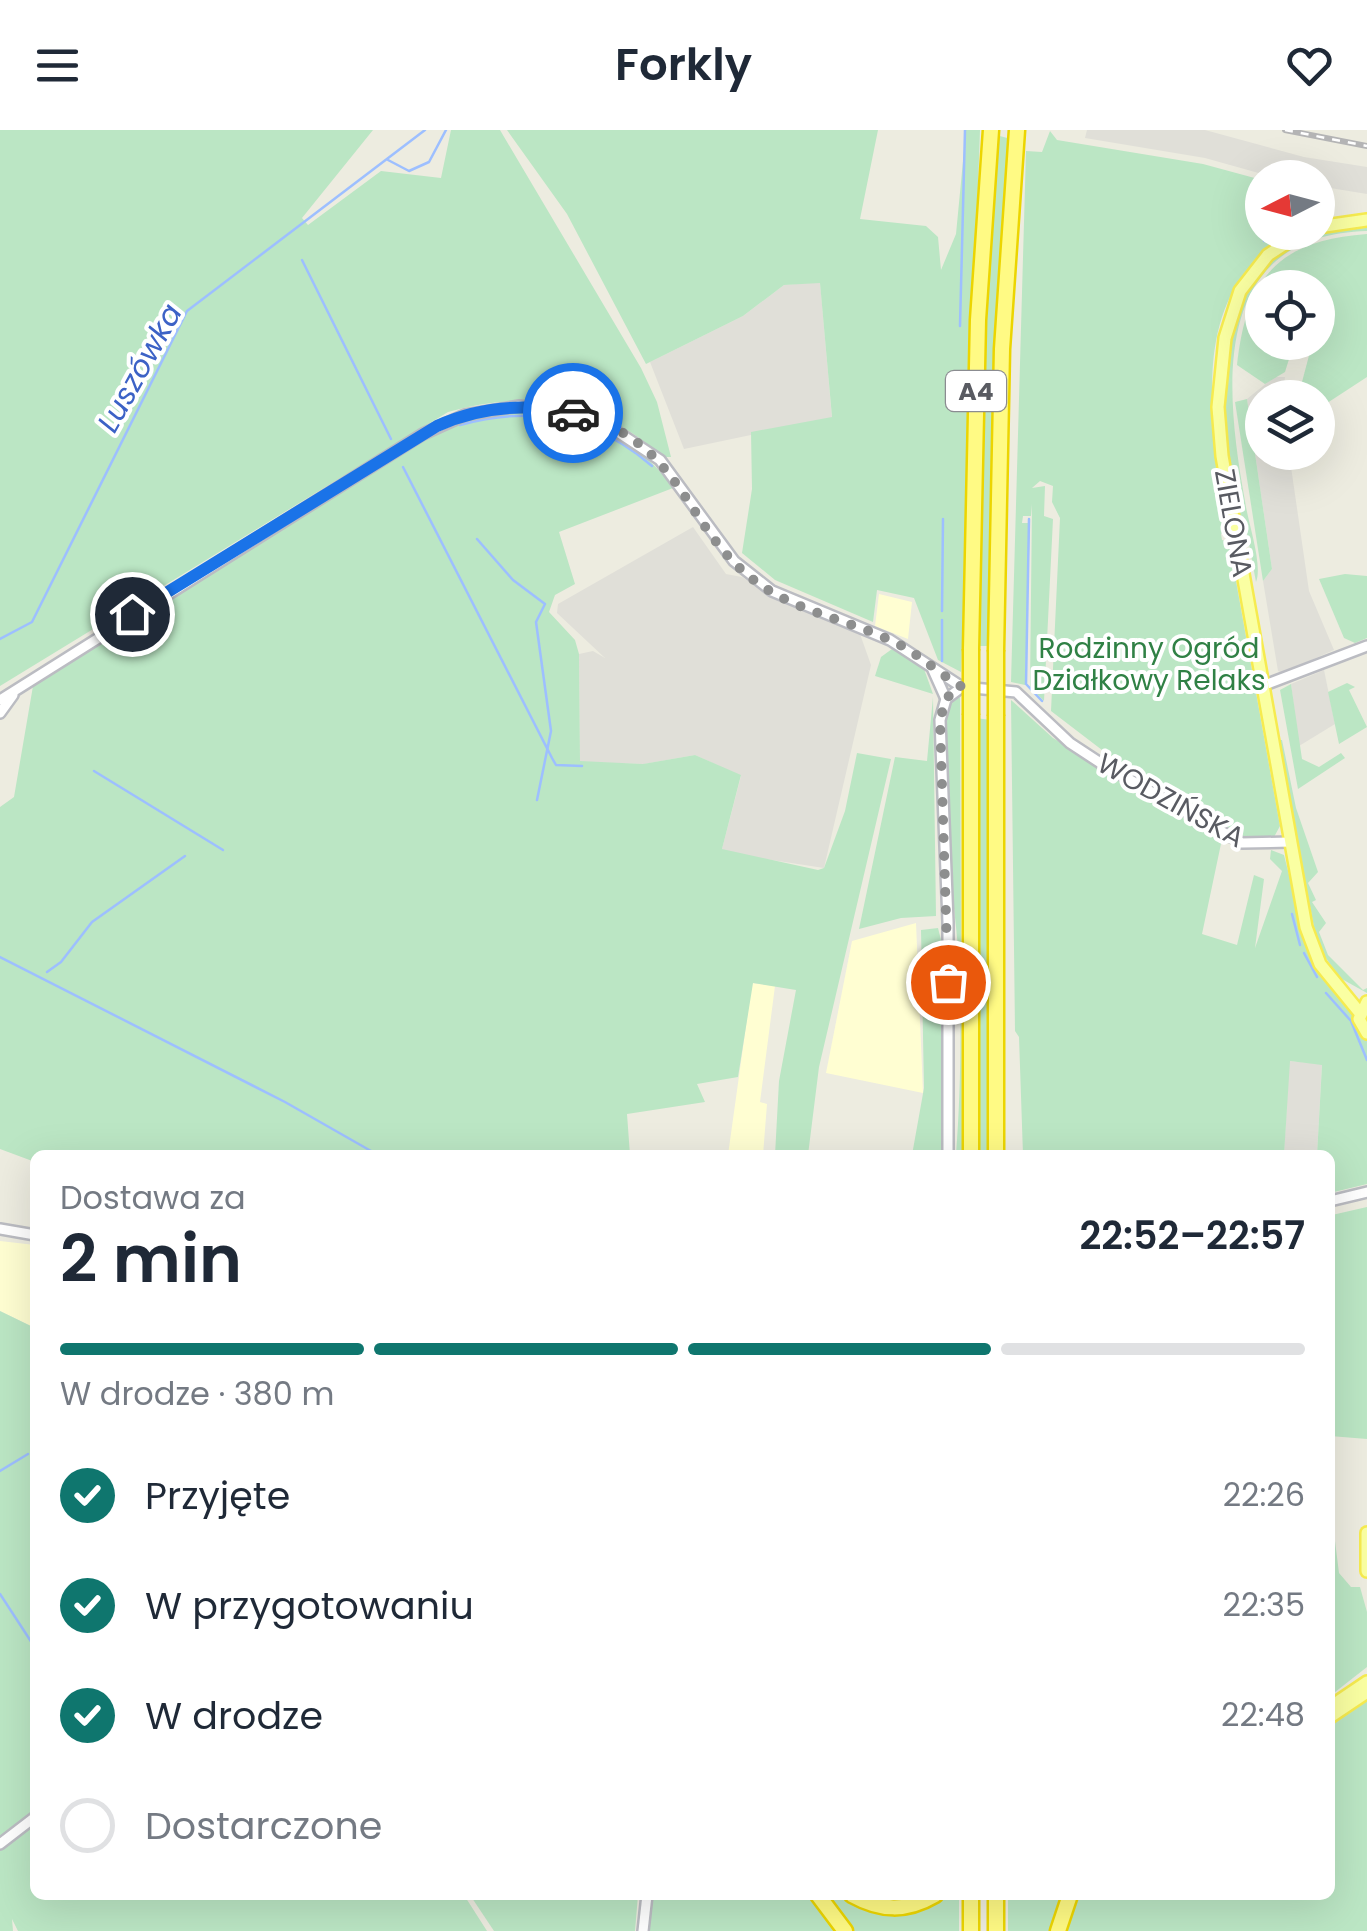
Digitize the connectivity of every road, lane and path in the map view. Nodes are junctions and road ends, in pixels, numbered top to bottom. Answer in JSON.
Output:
{"nodes":[{"id":1,"x":991,"y":131,"type":"edge"},
{"id":2,"x":1016,"y":134,"type":"edge"},
{"id":3,"x":1367,"y":220,"type":"edge"},
{"id":4,"x":1335,"y":225,"type":"edge"},
{"id":5,"x":1274,"y":250,"type":"edge"},
{"id":6,"x":1367,"y":646,"type":"edge"},
{"id":7,"x":929,"y":663,"type":"junction"},
{"id":8,"x":1262,"y":686,"type":"junction"},
{"id":9,"x":962,"y":687,"type":"junction"},
{"id":10,"x":14,"y":692,"type":"junction"},
{"id":11,"x":946,"y":698,"type":"junction"},
{"id":12,"x":0,"y":700,"type":"edge"},
{"id":13,"x":0,"y":713,"type":"edge"},
{"id":14,"x":1290,"y":842,"type":"junction"},
{"id":15,"x":1365,"y":1005,"type":"edge"},
{"id":16,"x":1367,"y":1033,"type":"edge"},
{"id":17,"x":948,"y":1150,"type":"edge"},
{"id":18,"x":971,"y":1150,"type":"edge"},
{"id":19,"x":996,"y":1150,"type":"edge"},
{"id":20,"x":1367,"y":1192,"type":"edge"},
{"id":21,"x":1335,"y":1200,"type":"edge"},
{"id":22,"x":0,"y":1229,"type":"edge"},
{"id":23,"x":30,"y":1234,"type":"edge"},
{"id":24,"x":1367,"y":1533,"type":"edge"},
{"id":25,"x":1367,"y":1571,"type":"edge"},
{"id":26,"x":1367,"y":1682,"type":"edge"},
{"id":27,"x":1367,"y":1692,"type":"edge"},
{"id":28,"x":1335,"y":1704,"type":"edge"},
{"id":29,"x":1335,"y":1714,"type":"edge"},
{"id":30,"x":30,"y":1821,"type":"edge"},
{"id":31,"x":0,"y":1844,"type":"edge"},
{"id":32,"x":646,"y":1900,"type":"edge"},
{"id":33,"x":822,"y":1900,"type":"edge"},
{"id":34,"x":862,"y":1900,"type":"edge"},
{"id":35,"x":920,"y":1900,"type":"edge"},
{"id":36,"x":971,"y":1900,"type":"edge"},
{"id":37,"x":996,"y":1900,"type":"edge"},
{"id":38,"x":1068,"y":1900,"type":"edge"},
{"id":39,"x":643,"y":1931,"type":"edge"},
{"id":40,"x":845,"y":1931,"type":"edge"},
{"id":41,"x":971,"y":1931,"type":"edge"},
{"id":42,"x":996,"y":1931,"type":"edge"},
{"id":43,"x":1058,"y":1931,"type":"edge"}],
"edges":[{"from":1,"to":18,"type":"highway","number":"A4","bridge":true},
{"from":2,"to":19,"type":"highway","number":"A4","bridge":true},
{"from":3,"to":4,"type":"main road"},
{"from":5,"to":8,"type":"main road","name":"ZIELONA"},
{"from":6,"to":8,"type":"street"},
{"from":7,"to":9,"type":"street"},
{"from":7,"to":10,"type":"street"},
{"from":7,"to":11,"type":"street"},
{"from":8,"to":14,"type":"main road","name":"ZIELONA"},
{"from":9,"to":11,"type":"street"},
{"from":9,"to":14,"type":"street","name":"WODZIŃSKA"},
{"from":10,"to":12,"type":"street"},
{"from":10,"to":13,"type":"street"},
{"from":11,"to":17,"type":"street"},
{"from":14,"to":15,"type":"main road"},
{"from":15,"to":16,"type":"main road"},
{"from":20,"to":21,"type":"street"},
{"from":22,"to":23,"type":"street"},
{"from":24,"to":25,"type":"main road"},
{"from":26,"to":28,"type":"main road"},
{"from":27,"to":29,"type":"main road"},
{"from":30,"to":31,"type":"street"},
{"from":32,"to":39,"type":"street"},
{"from":33,"to":40,"type":"highway"},
{"from":34,"to":35,"type":"highway"},
{"from":36,"to":41,"type":"highway"},
{"from":37,"to":42,"type":"highway"},
{"from":38,"to":43,"type":"highway"}]}
